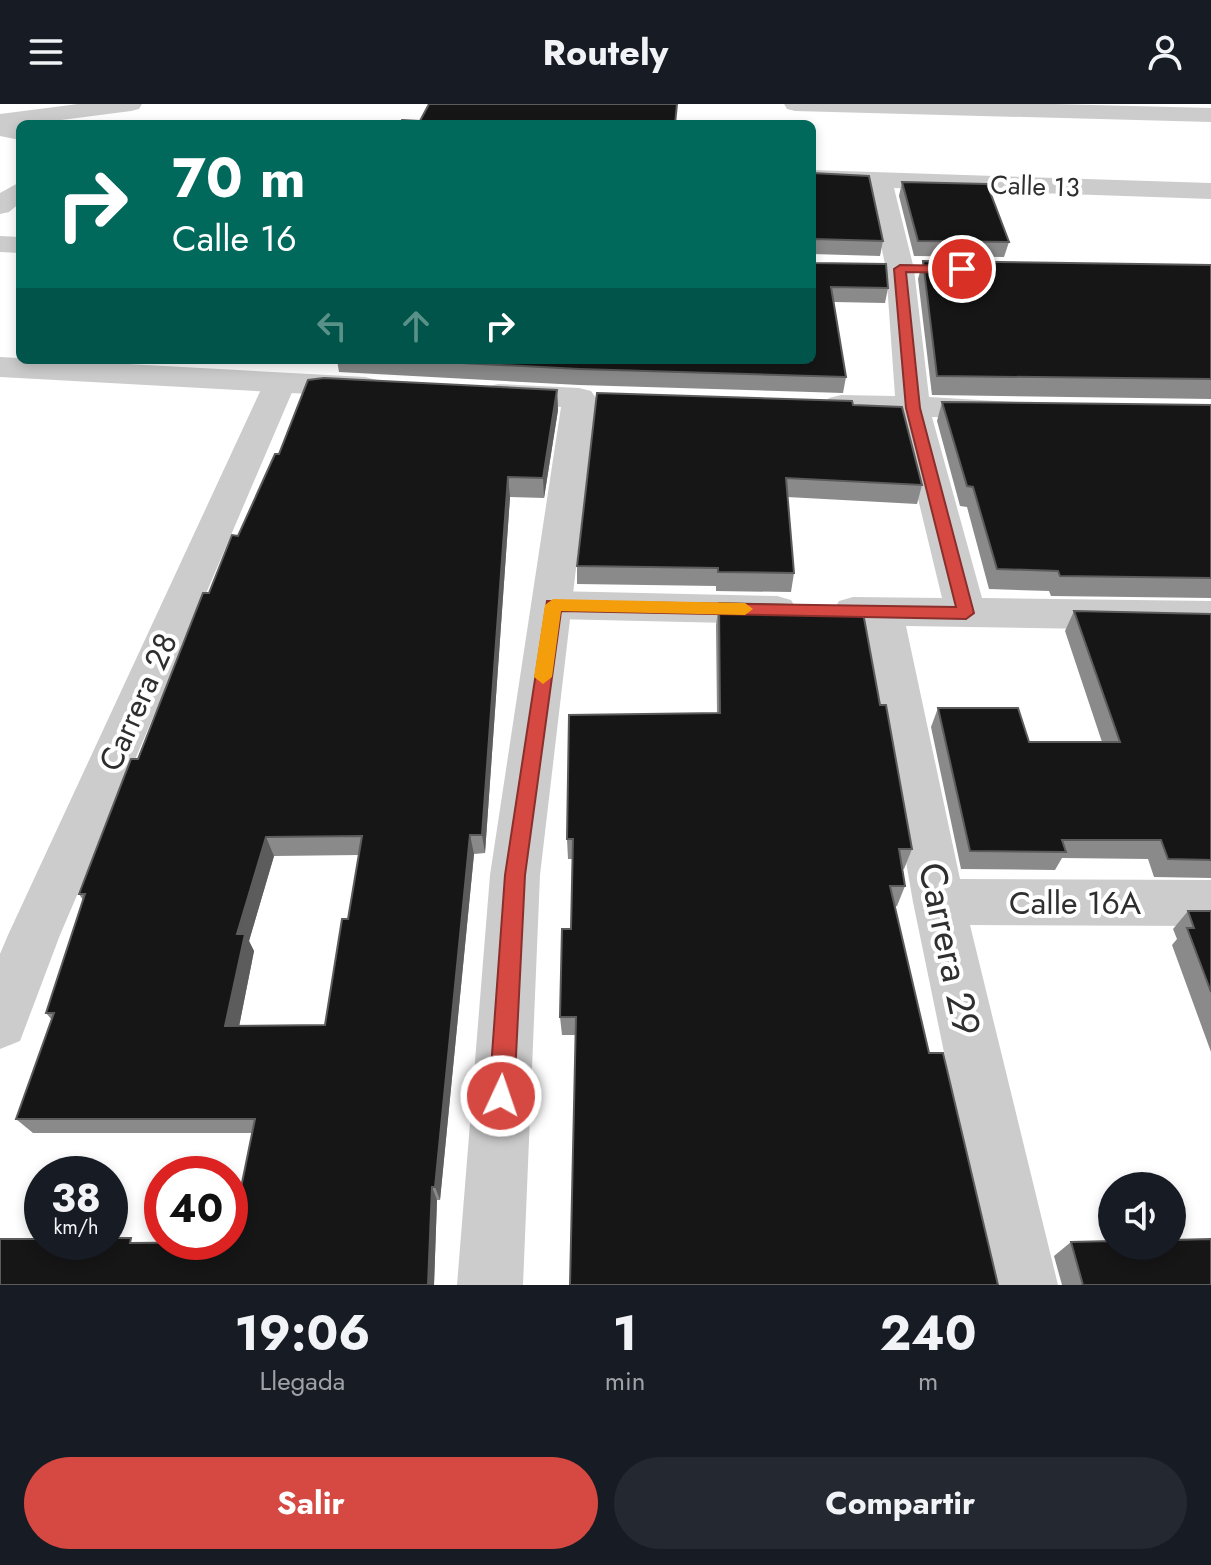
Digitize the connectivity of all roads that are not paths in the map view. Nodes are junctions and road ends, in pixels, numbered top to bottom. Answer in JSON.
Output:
{"nodes":[{"id":1,"x":131,"y":104,"type":"edge"},
{"id":2,"x":795,"y":104,"type":"edge"},
{"id":3,"x":941,"y":106,"type":"edge"},
{"id":4,"x":1211,"y":115,"type":"edge"},
{"id":5,"x":0,"y":121,"type":"edge"},
{"id":6,"x":816,"y":178,"type":"edge"},
{"id":7,"x":880,"y":181,"type":"junction"},
{"id":8,"x":1211,"y":191,"type":"edge"},
{"id":9,"x":16,"y":193,"type":"edge"},
{"id":10,"x":0,"y":206,"type":"edge"},
{"id":11,"x":886,"y":268,"type":"junction"},
{"id":12,"x":931,"y":269,"type":"edge"},
{"id":13,"x":0,"y":367,"type":"edge"},
{"id":14,"x":280,"y":383,"type":"junction"},
{"id":15,"x":390,"y":389,"type":"edge"},
{"id":16,"x":469,"y":392,"type":"edge"},
{"id":17,"x":817,"y":405,"type":"edge"},
{"id":18,"x":913,"y":408,"type":"junction"},
{"id":19,"x":1038,"y":409,"type":"edge"},
{"id":20,"x":553,"y":605,"type":"junction"},
{"id":21,"x":883,"y":612,"type":"junction"},
{"id":22,"x":966,"y":613,"type":"junction"},
{"id":23,"x":1211,"y":616,"type":"edge"},
{"id":24,"x":939,"y":902,"type":"junction"},
{"id":25,"x":1211,"y":903,"type":"edge"},
{"id":26,"x":0,"y":1022,"type":"edge"},
{"id":27,"x":490,"y":1285,"type":"edge"},
{"id":28,"x":1025,"y":1285,"type":"edge"}],
"edges":[{"from":1,"to":5,"type":"street"},
{"from":2,"to":3,"type":"street"},
{"from":3,"to":4,"type":"street"},
{"from":6,"to":7,"type":"street","name":"Calle 13"},
{"from":7,"to":8,"type":"street","name":"Calle 13"},
{"from":7,"to":11,"type":"street"},
{"from":9,"to":10,"type":"street"},
{"from":11,"to":12,"type":"street"},
{"from":11,"to":18,"type":"street"},
{"from":13,"to":14,"type":"street"},
{"from":14,"to":15,"type":"street"},
{"from":14,"to":26,"type":"street","name":"Carrera 28"},
{"from":16,"to":20,"type":"street"},
{"from":17,"to":18,"type":"street"},
{"from":18,"to":19,"type":"street"},
{"from":18,"to":22,"type":"street"},
{"from":20,"to":21,"type":"street"},
{"from":20,"to":27,"type":"street"},
{"from":21,"to":22,"type":"street"},
{"from":21,"to":24,"type":"street","name":"Carrera 29"},
{"from":22,"to":23,"type":"street"},
{"from":24,"to":25,"type":"street","name":"Calle 16A"},
{"from":24,"to":28,"type":"street","name":"Carrera 29"}]}
